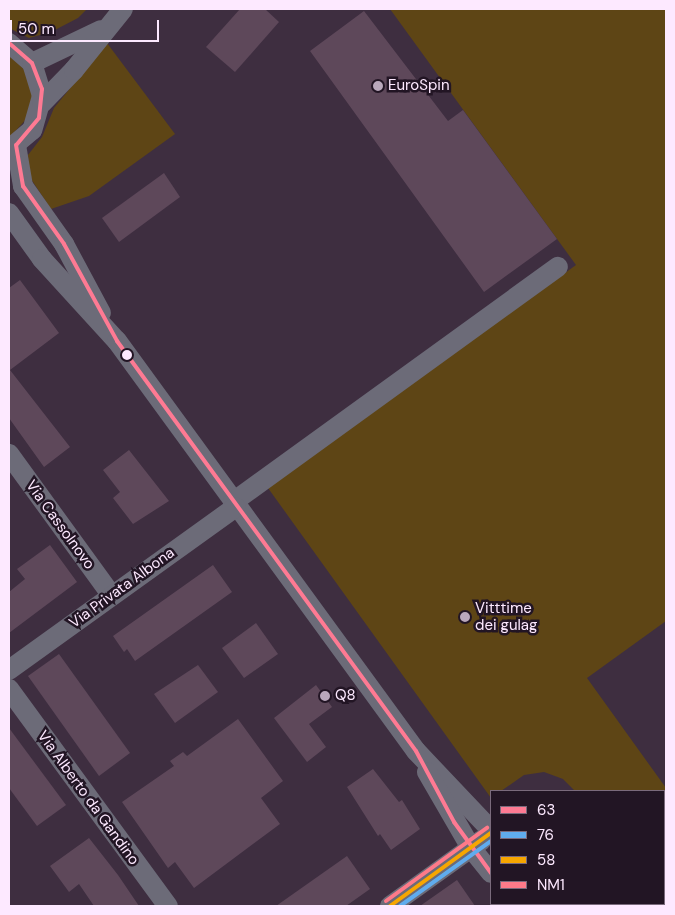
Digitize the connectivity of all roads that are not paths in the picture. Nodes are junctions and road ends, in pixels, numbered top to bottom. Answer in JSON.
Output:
{"nodes":[{"id":1,"x":123,"y":9,"type":"edge"},
{"id":2,"x":105,"y":28,"type":"junction"},
{"id":3,"x":9,"y":43,"type":"edge"},
{"id":4,"x":32,"y":62,"type":"junction"},
{"id":5,"x":42,"y":103,"type":"junction"},
{"id":6,"x":12,"y":147,"type":"edge"},
{"id":7,"x":12,"y":223,"type":"edge"},
{"id":8,"x":558,"y":267,"type":"dead end"},
{"id":9,"x":117,"y":341,"type":"junction"},
{"id":10,"x":9,"y":454,"type":"edge"},
{"id":11,"x":235,"y":504,"type":"junction"},
{"id":12,"x":112,"y":596,"type":"junction"},
{"id":13,"x":9,"y":670,"type":"edge"},
{"id":14,"x":9,"y":689,"type":"edge"},
{"id":15,"x":416,"y":751,"type":"junction"},
{"id":16,"x":490,"y":830,"type":"edge"},
{"id":17,"x":490,"y":832,"type":"edge"},
{"id":18,"x":471,"y":848,"type":"junction"},
{"id":19,"x":490,"y":872,"type":"edge"},
{"id":20,"x":168,"y":906,"type":"edge"},
{"id":21,"x":390,"y":906,"type":"edge"}],
"edges":[{"from":1,"to":2,"type":"street"},
{"from":2,"to":4,"type":"street"},
{"from":2,"to":5,"type":"street"},
{"from":3,"to":4,"type":"street"},
{"from":4,"to":5,"type":"street"},
{"from":5,"to":6,"type":"street"},
{"from":6,"to":9,"type":"street"},
{"from":7,"to":9,"type":"street"},
{"from":8,"to":11,"type":"street","name":"Via Privata Albona"},
{"from":9,"to":11,"type":"street"},
{"from":10,"to":12,"type":"street","name":"Via Cassolnovo"},
{"from":11,"to":12,"type":"street","name":"Via Privata Albona"},
{"from":11,"to":15,"type":"street"},
{"from":12,"to":13,"type":"street","name":"Via Privata Albona"},
{"from":14,"to":20,"type":"street","name":"Via Alberto da Gandino"},
{"from":15,"to":16,"type":"street"},
{"from":15,"to":18,"type":"street"},
{"from":17,"to":18,"type":"street"},
{"from":18,"to":19,"type":"street"},
{"from":18,"to":21,"type":"street"}]}
